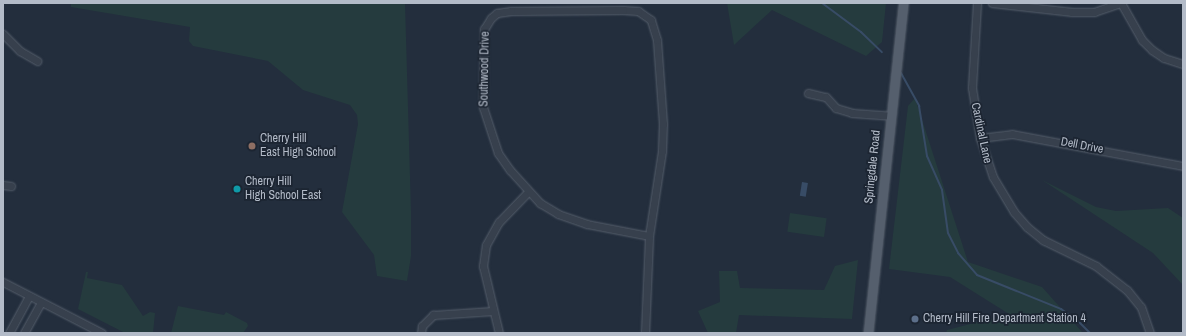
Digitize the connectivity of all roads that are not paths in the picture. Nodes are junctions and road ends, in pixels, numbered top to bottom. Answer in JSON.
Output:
{"nodes":[{"id":1,"x":903,"y":3,"type":"edge"},
{"id":2,"x":977,"y":3,"type":"edge"},
{"id":3,"x":992,"y":3,"type":"edge"},
{"id":4,"x":1121,"y":3,"type":"edge"},
{"id":5,"x":3,"y":34,"type":"edge"},
{"id":6,"x":36,"y":61,"type":"dead end"},
{"id":7,"x":1183,"y":64,"type":"edge"},
{"id":8,"x":808,"y":93,"type":"dead end"},
{"id":9,"x":891,"y":116,"type":"junction"},
{"id":10,"x":980,"y":138,"type":"junction"},
{"id":11,"x":1183,"y":166,"type":"edge"},
{"id":12,"x":528,"y":192,"type":"junction"},
{"id":13,"x":649,"y":236,"type":"junction"},
{"id":14,"x":3,"y":282,"type":"edge"},
{"id":15,"x":29,"y":296,"type":"junction"},
{"id":16,"x":41,"y":302,"type":"junction"},
{"id":17,"x":493,"y":311,"type":"junction"},
{"id":18,"x":9,"y":333,"type":"edge"},
{"id":19,"x":24,"y":333,"type":"edge"},
{"id":20,"x":102,"y":333,"type":"edge"},
{"id":21,"x":421,"y":333,"type":"edge"},
{"id":22,"x":499,"y":333,"type":"edge"},
{"id":23,"x":645,"y":333,"type":"edge"},
{"id":24,"x":868,"y":333,"type":"edge"},
{"id":25,"x":1150,"y":333,"type":"edge"}],
"edges":[{"from":1,"to":9,"type":"main road","name":"Springdale Road"},
{"from":2,"to":10,"type":"street","name":"Cardinal Lane"},
{"from":3,"to":4,"type":"street"},
{"from":4,"to":7,"type":"street"},
{"from":5,"to":6,"type":"street"},
{"from":8,"to":9,"type":"street"},
{"from":9,"to":24,"type":"main road","name":"Springdale Road"},
{"from":10,"to":11,"type":"street","name":"Dell Drive"},
{"from":10,"to":25,"type":"street","name":"Cardinal Lane"},
{"from":12,"to":13,"type":"street","name":"Southwood Drive"},
{"from":12,"to":13,"type":"street","name":"Southwood Drive"},
{"from":12,"to":17,"type":"street"},
{"from":13,"to":23,"type":"street","name":"Southwood Drive"},
{"from":14,"to":15,"type":"street"},
{"from":15,"to":16,"type":"street"},
{"from":15,"to":18,"type":"street"},
{"from":16,"to":19,"type":"street"},
{"from":16,"to":20,"type":"street"},
{"from":17,"to":21,"type":"street"},
{"from":17,"to":22,"type":"street"}]}
